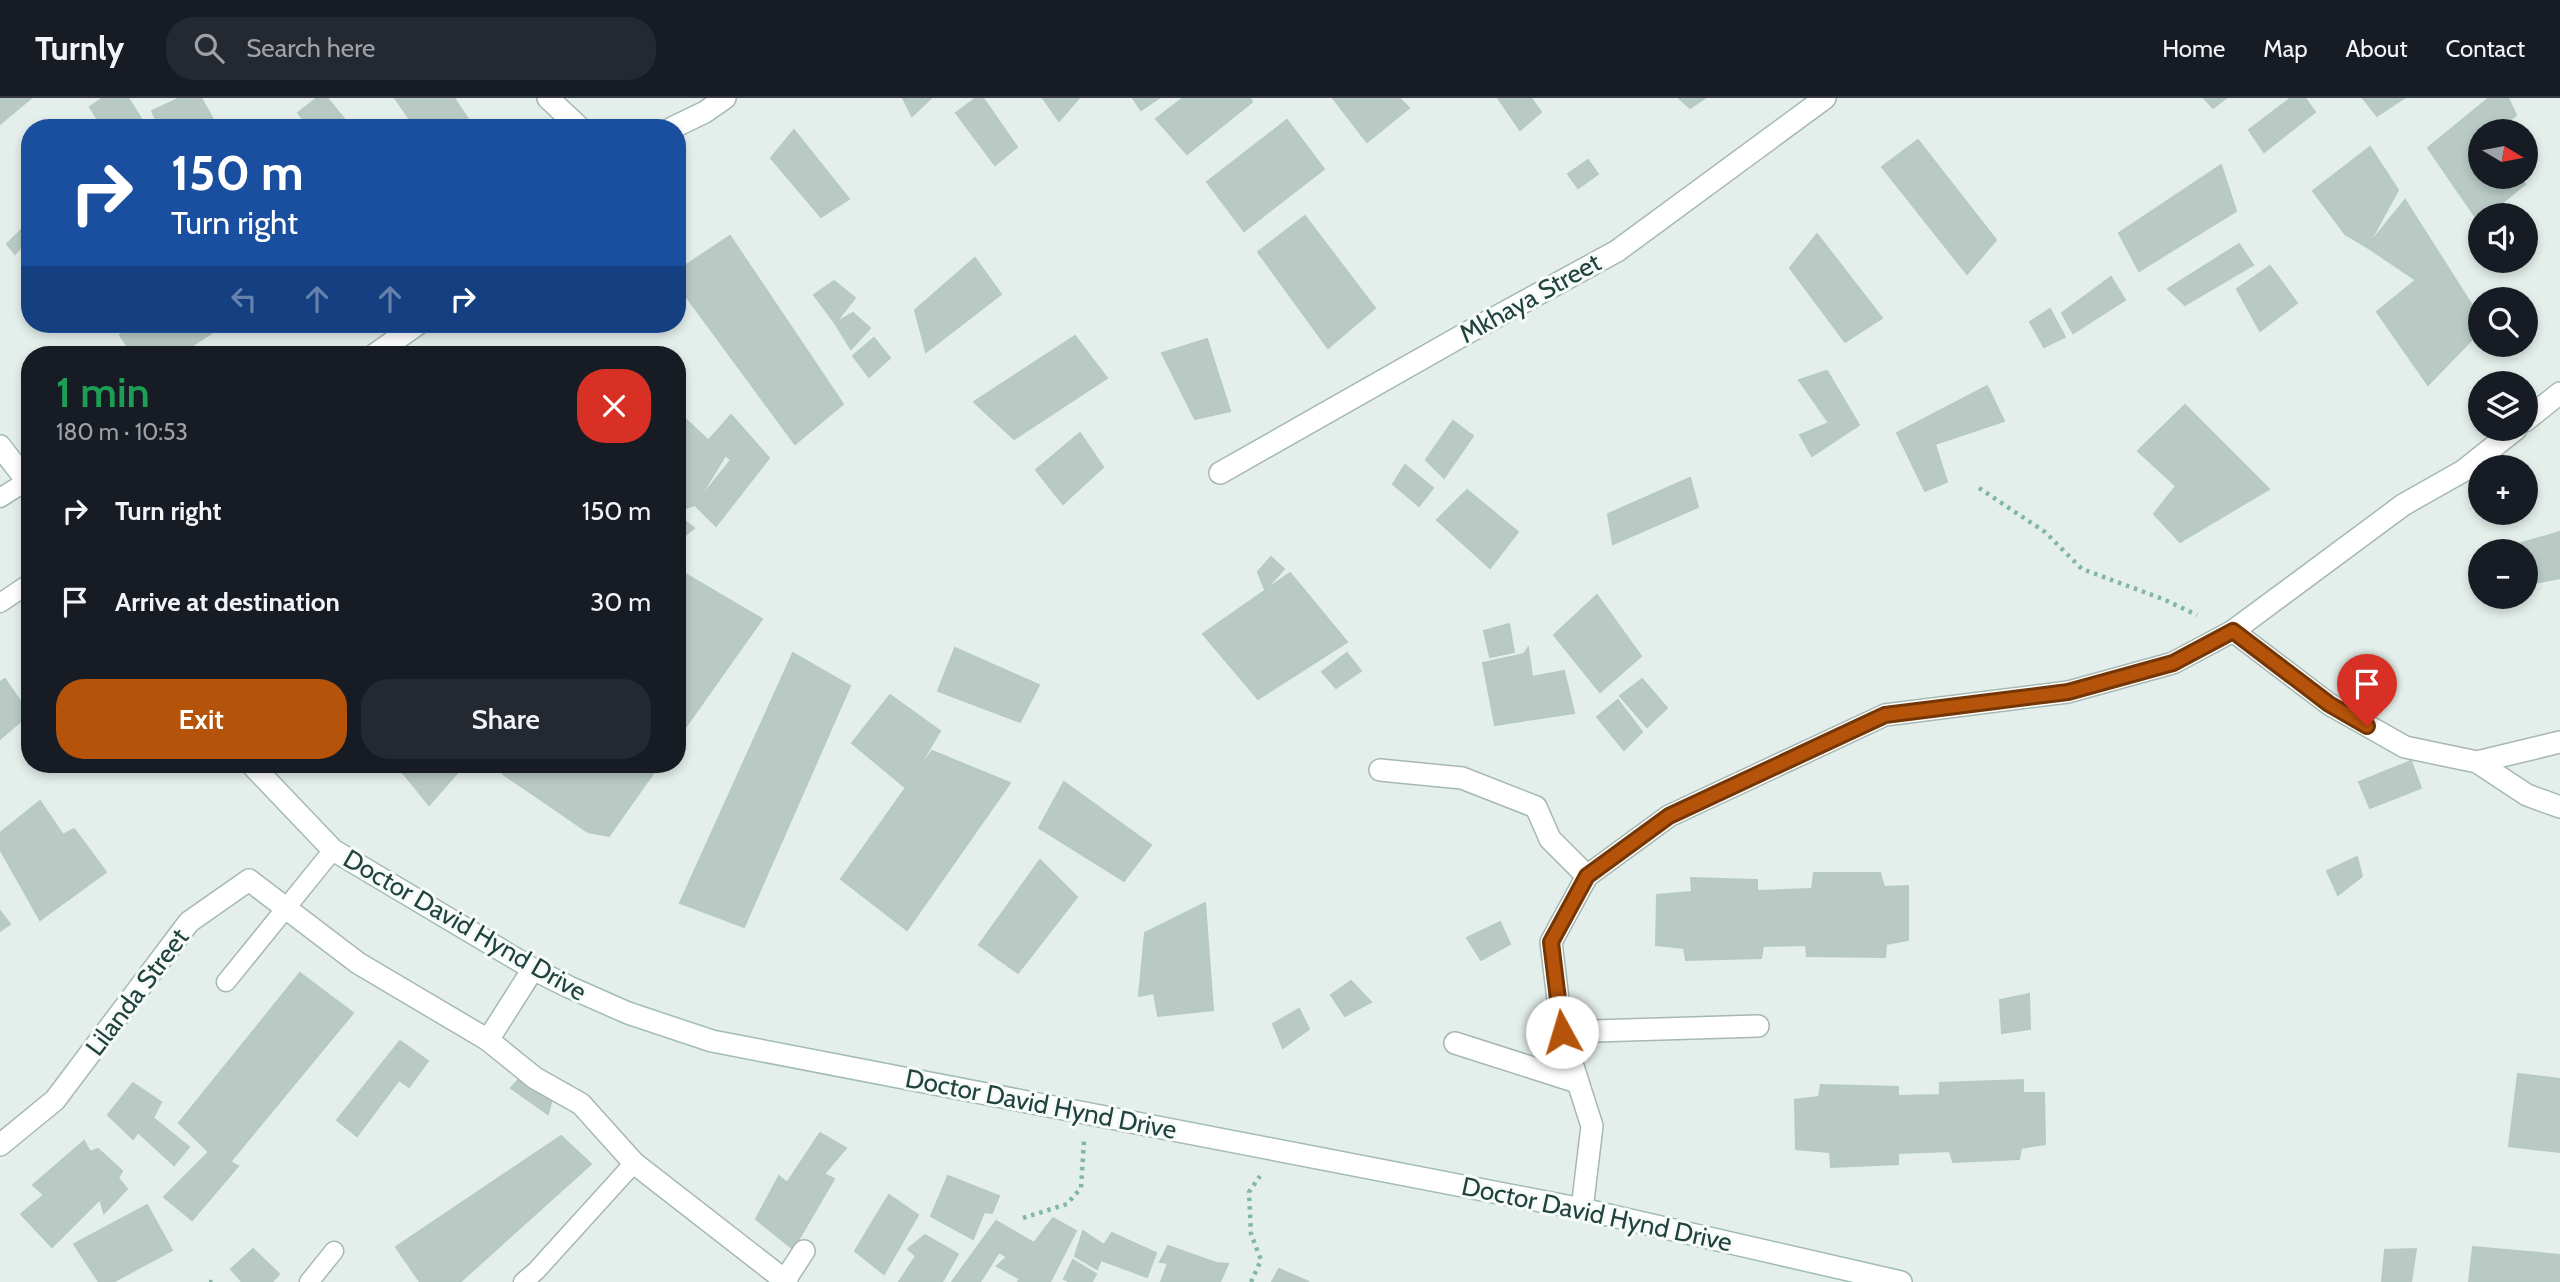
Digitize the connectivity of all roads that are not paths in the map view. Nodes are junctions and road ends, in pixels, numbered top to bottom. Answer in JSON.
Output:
{"nodes":[{"id":1,"x":548,"y":98,"type":"edge"},
{"id":2,"x":725,"y":98,"type":"edge"},
{"id":3,"x":1825,"y":98,"type":"edge"},
{"id":4,"x":570,"y":119,"type":"edge"},
{"id":5,"x":686,"y":121,"type":"edge"},
{"id":6,"x":405,"y":333,"type":"edge"},
{"id":7,"x":387,"y":346,"type":"edge"},
{"id":8,"x":2560,"y":393,"type":"edge"},
{"id":9,"x":2538,"y":411,"type":"edge"},
{"id":10,"x":2505,"y":441,"type":"edge"},
{"id":11,"x":0,"y":446,"type":"edge"},
{"id":12,"x":2492,"y":455,"type":"edge"},
{"id":13,"x":1220,"y":473,"type":"dead end"},
{"id":14,"x":21,"y":474,"type":"edge"},
{"id":15,"x":2468,"y":478,"type":"edge"},
{"id":16,"x":21,"y":487,"type":"edge"},
{"id":17,"x":0,"y":498,"type":"edge"},
{"id":18,"x":21,"y":589,"type":"edge"},
{"id":19,"x":0,"y":603,"type":"edge"},
{"id":20,"x":2233,"y":631,"type":"junction"},
{"id":21,"x":2560,"y":742,"type":"edge"},
{"id":22,"x":2477,"y":762,"type":"junction"},
{"id":23,"x":1380,"y":770,"type":"dead end"},
{"id":24,"x":260,"y":773,"type":"edge"},
{"id":25,"x":2560,"y":807,"type":"edge"},
{"id":26,"x":333,"y":850,"type":"junction"},
{"id":27,"x":1587,"y":876,"type":"junction"},
{"id":28,"x":286,"y":907,"type":"junction"},
{"id":29,"x":533,"y":969,"type":"junction"},
{"id":30,"x":226,"y":982,"type":"dead end"},
{"id":31,"x":1758,"y":1026,"type":"dead end"},
{"id":32,"x":1562,"y":1032,"type":"junction"},
{"id":33,"x":488,"y":1040,"type":"junction"},
{"id":34,"x":1455,"y":1043,"type":"dead end"},
{"id":35,"x":1577,"y":1082,"type":"junction"},
{"id":36,"x":0,"y":1145,"type":"edge"},
{"id":37,"x":634,"y":1163,"type":"junction"},
{"id":38,"x":1582,"y":1209,"type":"junction"},
{"id":39,"x":334,"y":1251,"type":"dead end"},
{"id":40,"x":804,"y":1251,"type":"dead end"},
{"id":41,"x":1889,"y":1280,"type":"edge"},
{"id":42,"x":786,"y":1281,"type":"edge"},
{"id":43,"x":309,"y":1282,"type":"edge"},
{"id":44,"x":523,"y":1282,"type":"edge"}],
"edges":[{"from":1,"to":4,"type":"street"},
{"from":2,"to":5,"type":"street"},
{"from":3,"to":13,"type":"street","name":"Mkhaya Street"},
{"from":6,"to":7,"type":"street"},
{"from":8,"to":9,"type":"street"},
{"from":10,"to":12,"type":"street"},
{"from":11,"to":14,"type":"street"},
{"from":15,"to":20,"type":"street"},
{"from":16,"to":17,"type":"lane"},
{"from":18,"to":19,"type":"lane"},
{"from":20,"to":22,"type":"street"},
{"from":20,"to":27,"type":"street"},
{"from":21,"to":22,"type":"street"},
{"from":22,"to":25,"type":"street"},
{"from":23,"to":27,"type":"street"},
{"from":24,"to":26,"type":"street","name":"Doctor David Hynd Drive"},
{"from":26,"to":28,"type":"lane"},
{"from":26,"to":29,"type":"street","name":"Doctor David Hynd Drive"},
{"from":27,"to":32,"type":"street"},
{"from":28,"to":30,"type":"lane"},
{"from":28,"to":33,"type":"street"},
{"from":28,"to":36,"type":"street","name":"Lilanda Street"},
{"from":29,"to":33,"type":"street"},
{"from":29,"to":38,"type":"street","name":"Doctor David Hynd Drive"},
{"from":31,"to":32,"type":"street"},
{"from":32,"to":35,"type":"street"},
{"from":33,"to":37,"type":"street"},
{"from":34,"to":35,"type":"street"},
{"from":35,"to":38,"type":"street"},
{"from":37,"to":42,"type":"street"},
{"from":37,"to":44,"type":"lane"},
{"from":38,"to":41,"type":"street","name":"Doctor David Hynd Drive"},
{"from":39,"to":43,"type":"lane"},
{"from":40,"to":42,"type":"street"}]}
